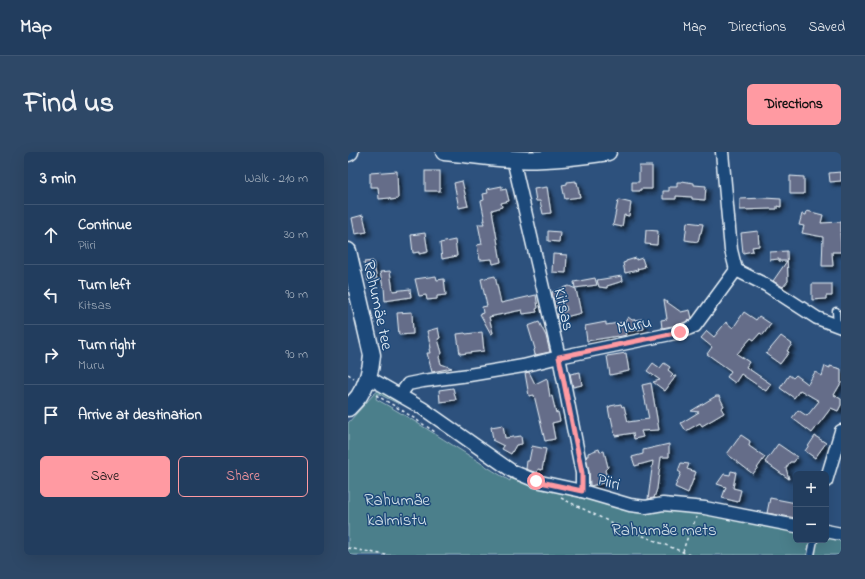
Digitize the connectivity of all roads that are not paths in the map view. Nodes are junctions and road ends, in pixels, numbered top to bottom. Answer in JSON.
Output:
{"nodes":[{"id":1,"x":444,"y":152,"type":"edge"},
{"id":2,"x":608,"y":152,"type":"edge"},
{"id":3,"x":722,"y":152,"type":"edge"},
{"id":4,"x":513,"y":159,"type":"junction"},
{"id":5,"x":348,"y":251,"type":"edge"},
{"id":6,"x":736,"y":270,"type":"junction"},
{"id":7,"x":836,"y":311,"type":"dead end"},
{"id":8,"x":839,"y":326,"type":"edge"},
{"id":9,"x":559,"y":357,"type":"junction"},
{"id":10,"x":361,"y":378,"type":"junction"},
{"id":11,"x":400,"y":396,"type":"junction"},
{"id":12,"x":348,"y":408,"type":"edge"},
{"id":13,"x":841,"y":431,"type":"edge"},
{"id":14,"x":829,"y":471,"type":"edge"},
{"id":15,"x":582,"y":491,"type":"junction"},
{"id":16,"x":793,"y":525,"type":"edge"},
{"id":17,"x":829,"y":532,"type":"edge"},
{"id":18,"x":841,"y":534,"type":"edge"},
{"id":19,"x":813,"y":543,"type":"edge"},
{"id":20,"x":811,"y":555,"type":"edge"}],
"edges":[{"from":1,"to":4,"type":"street"},
{"from":2,"to":4,"type":"street"},
{"from":3,"to":6,"type":"street"},
{"from":4,"to":9,"type":"street","name":"Kitsas"},
{"from":5,"to":10,"type":"street","name":"Rahumäe tee"},
{"from":6,"to":8,"type":"street"},
{"from":6,"to":9,"type":"street","name":"Muru"},
{"from":7,"to":8,"type":"lane"},
{"from":9,"to":11,"type":"street","name":"Muru"},
{"from":9,"to":15,"type":"street","name":"Kitsas"},
{"from":10,"to":11,"type":"street","name":"Piiri"},
{"from":10,"to":12,"type":"street","name":"Rahumäe tee"},
{"from":11,"to":15,"type":"street","name":"Piiri"},
{"from":13,"to":14,"type":"street"},
{"from":15,"to":16,"type":"street","name":"Piiri"},
{"from":17,"to":18,"type":"street"},
{"from":19,"to":20,"type":"lane"}]}
